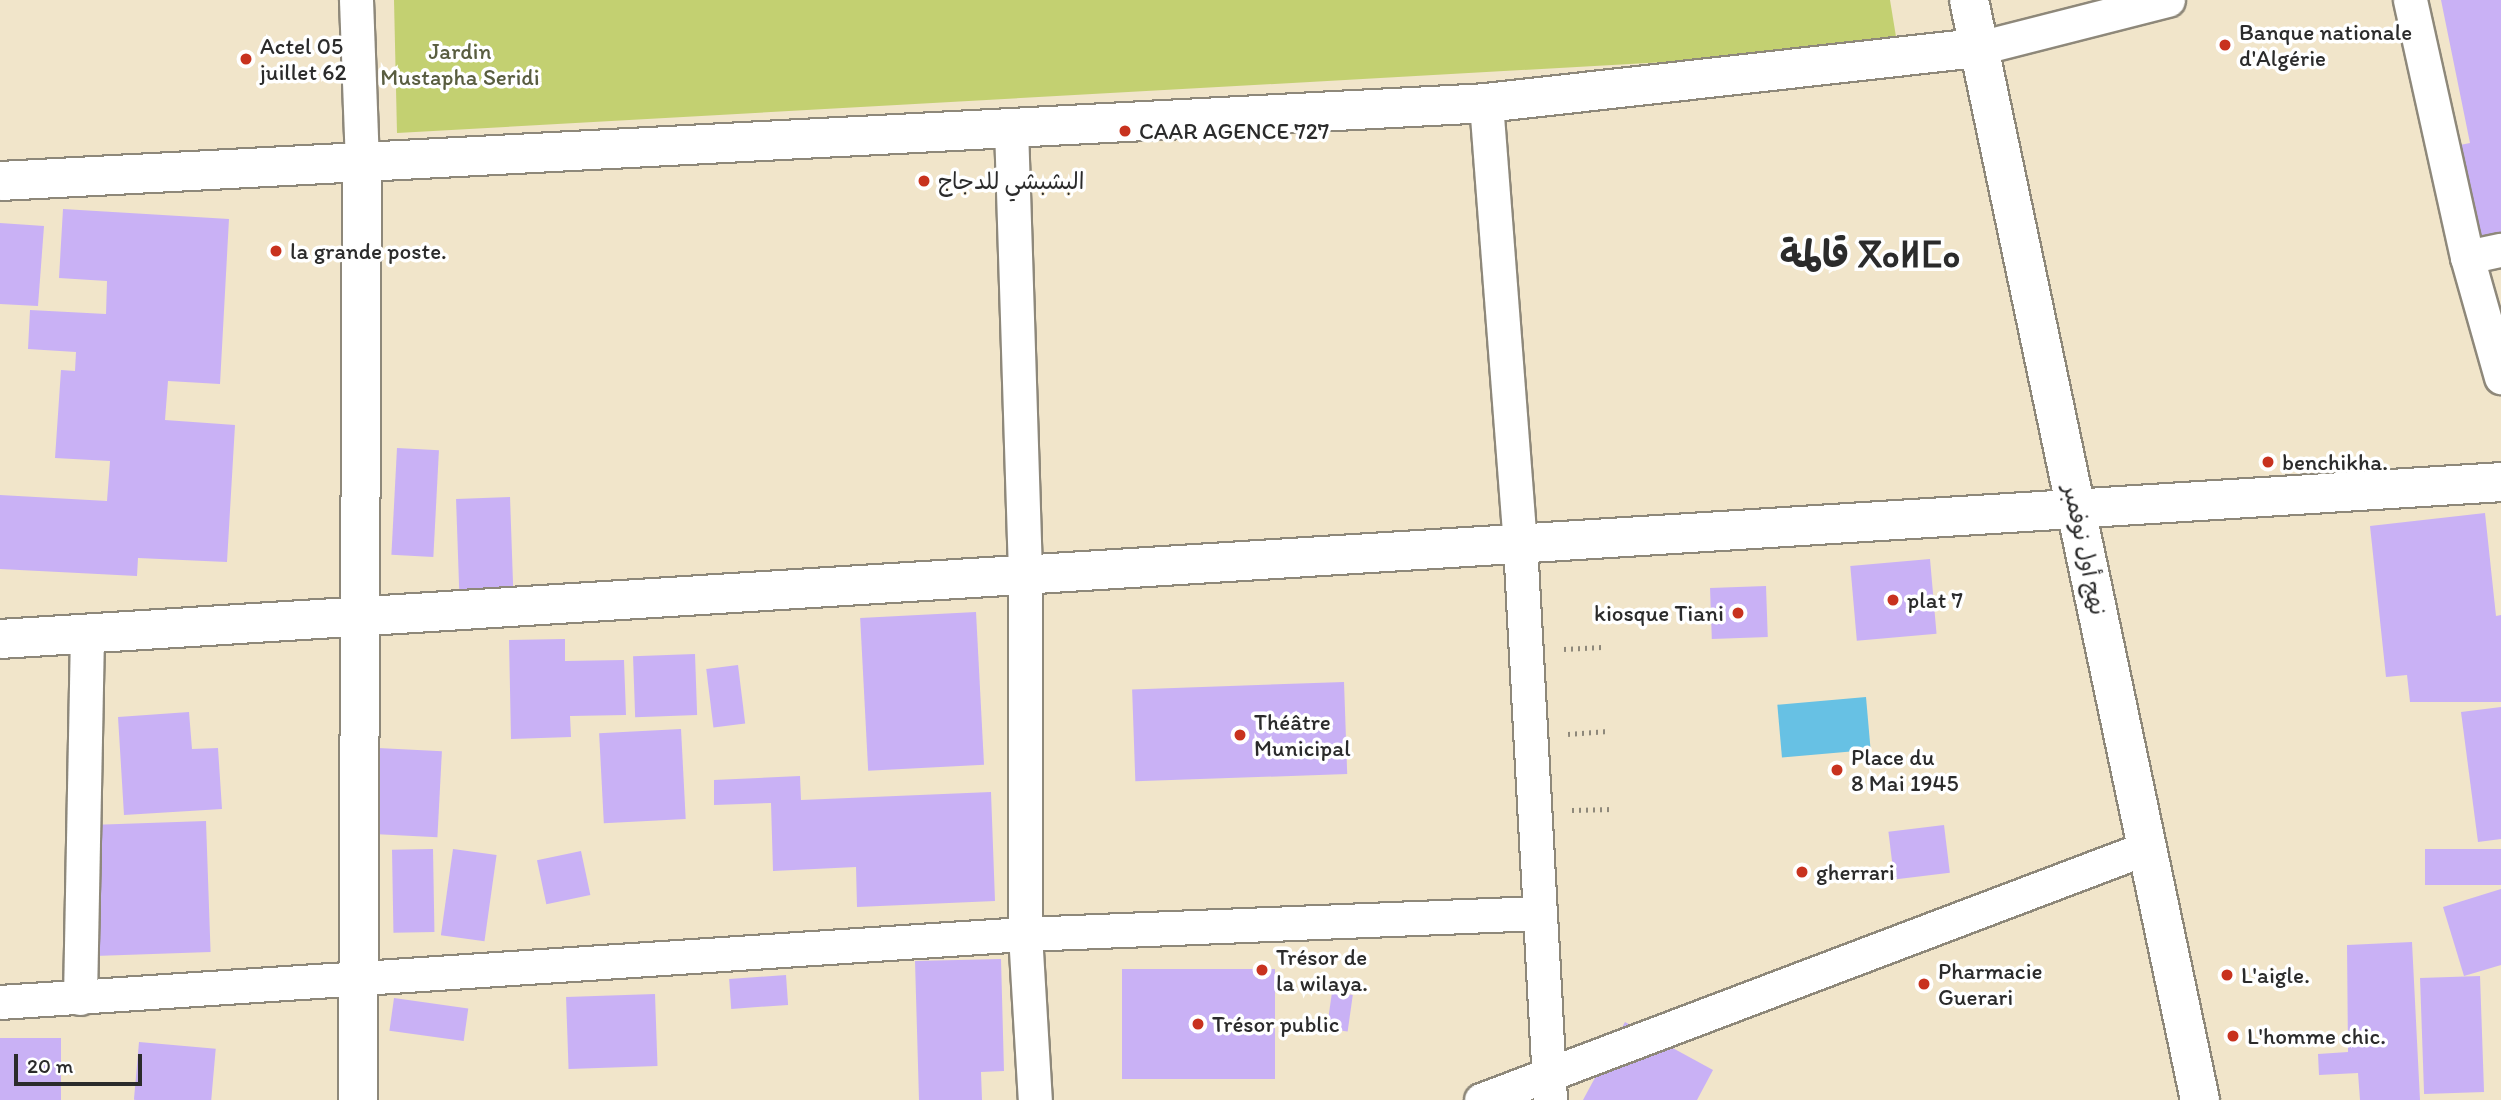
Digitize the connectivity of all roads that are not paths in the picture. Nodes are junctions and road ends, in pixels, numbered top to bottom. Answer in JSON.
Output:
{"nodes":[{"id":1,"x":356,"y":0,"type":"edge"},
{"id":2,"x":1969,"y":0,"type":"edge"},
{"id":3,"x":2168,"y":0,"type":"edge"},
{"id":4,"x":2410,"y":0,"type":"edge"},
{"id":5,"x":1979,"y":48,"type":"junction"},
{"id":6,"x":1486,"y":103,"type":"junction"},
{"id":7,"x":1011,"y":127,"type":"junction"},
{"id":8,"x":362,"y":162,"type":"junction"},
{"id":9,"x":0,"y":181,"type":"edge"},
{"id":10,"x":2501,"y":250,"type":"edge"},
{"id":11,"x":2467,"y":257,"type":"junction"},
{"id":12,"x":2501,"y":377,"type":"edge"},
{"id":13,"x":2501,"y":482,"type":"edge"},
{"id":14,"x":2076,"y":509,"type":"junction"},
{"id":15,"x":1520,"y":544,"type":"junction"},
{"id":16,"x":1025,"y":578,"type":"junction"},
{"id":17,"x":356,"y":621,"type":"junction"},
{"id":18,"x":87,"y":635,"type":"junction"},
{"id":19,"x":0,"y":639,"type":"edge"},
{"id":20,"x":2146,"y":848,"type":"junction"},
{"id":21,"x":1538,"y":913,"type":"junction"},
{"id":22,"x":1025,"y":934,"type":"junction"},
{"id":23,"x":358,"y":981,"type":"junction"},
{"id":24,"x":80,"y":998,"type":"junction"},
{"id":25,"x":0,"y":1002,"type":"edge"},
{"id":26,"x":1549,"y":1087,"type":"edge"},
{"id":27,"x":358,"y":1100,"type":"edge"},
{"id":28,"x":1035,"y":1100,"type":"edge"},
{"id":29,"x":1481,"y":1100,"type":"edge"},
{"id":30,"x":2200,"y":1100,"type":"edge"}],
"edges":[{"from":1,"to":8,"type":"street"},
{"from":2,"to":5,"type":"main road","name":"نهج أول نوفمبر"},
{"from":3,"to":5,"type":"street"},
{"from":4,"to":11,"type":"street"},
{"from":5,"to":6,"type":"main road"},
{"from":5,"to":14,"type":"main road","name":"نهج أول نوفمبر"},
{"from":6,"to":7,"type":"main road"},
{"from":6,"to":15,"type":"street"},
{"from":7,"to":8,"type":"main road"},
{"from":7,"to":16,"type":"street"},
{"from":8,"to":9,"type":"main road"},
{"from":8,"to":17,"type":"main road"},
{"from":10,"to":11,"type":"street"},
{"from":11,"to":12,"type":"street"},
{"from":13,"to":14,"type":"main road"},
{"from":14,"to":15,"type":"main road"},
{"from":14,"to":20,"type":"main road","name":"نهج أول نوفمبر"},
{"from":15,"to":16,"type":"main road"},
{"from":15,"to":21,"type":"street"},
{"from":16,"to":17,"type":"main road"},
{"from":16,"to":22,"type":"street"},
{"from":17,"to":18,"type":"main road"},
{"from":17,"to":23,"type":"main road"},
{"from":18,"to":19,"type":"main road"},
{"from":18,"to":24,"type":"street"},
{"from":20,"to":26,"type":"street"},
{"from":20,"to":30,"type":"main road","name":"نهج أول نوفمبر"},
{"from":21,"to":22,"type":"street"},
{"from":21,"to":26,"type":"street"},
{"from":22,"to":23,"type":"street"},
{"from":22,"to":28,"type":"street"},
{"from":23,"to":24,"type":"street"},
{"from":23,"to":27,"type":"main road"},
{"from":24,"to":25,"type":"street"},
{"from":26,"to":29,"type":"street"}]}
